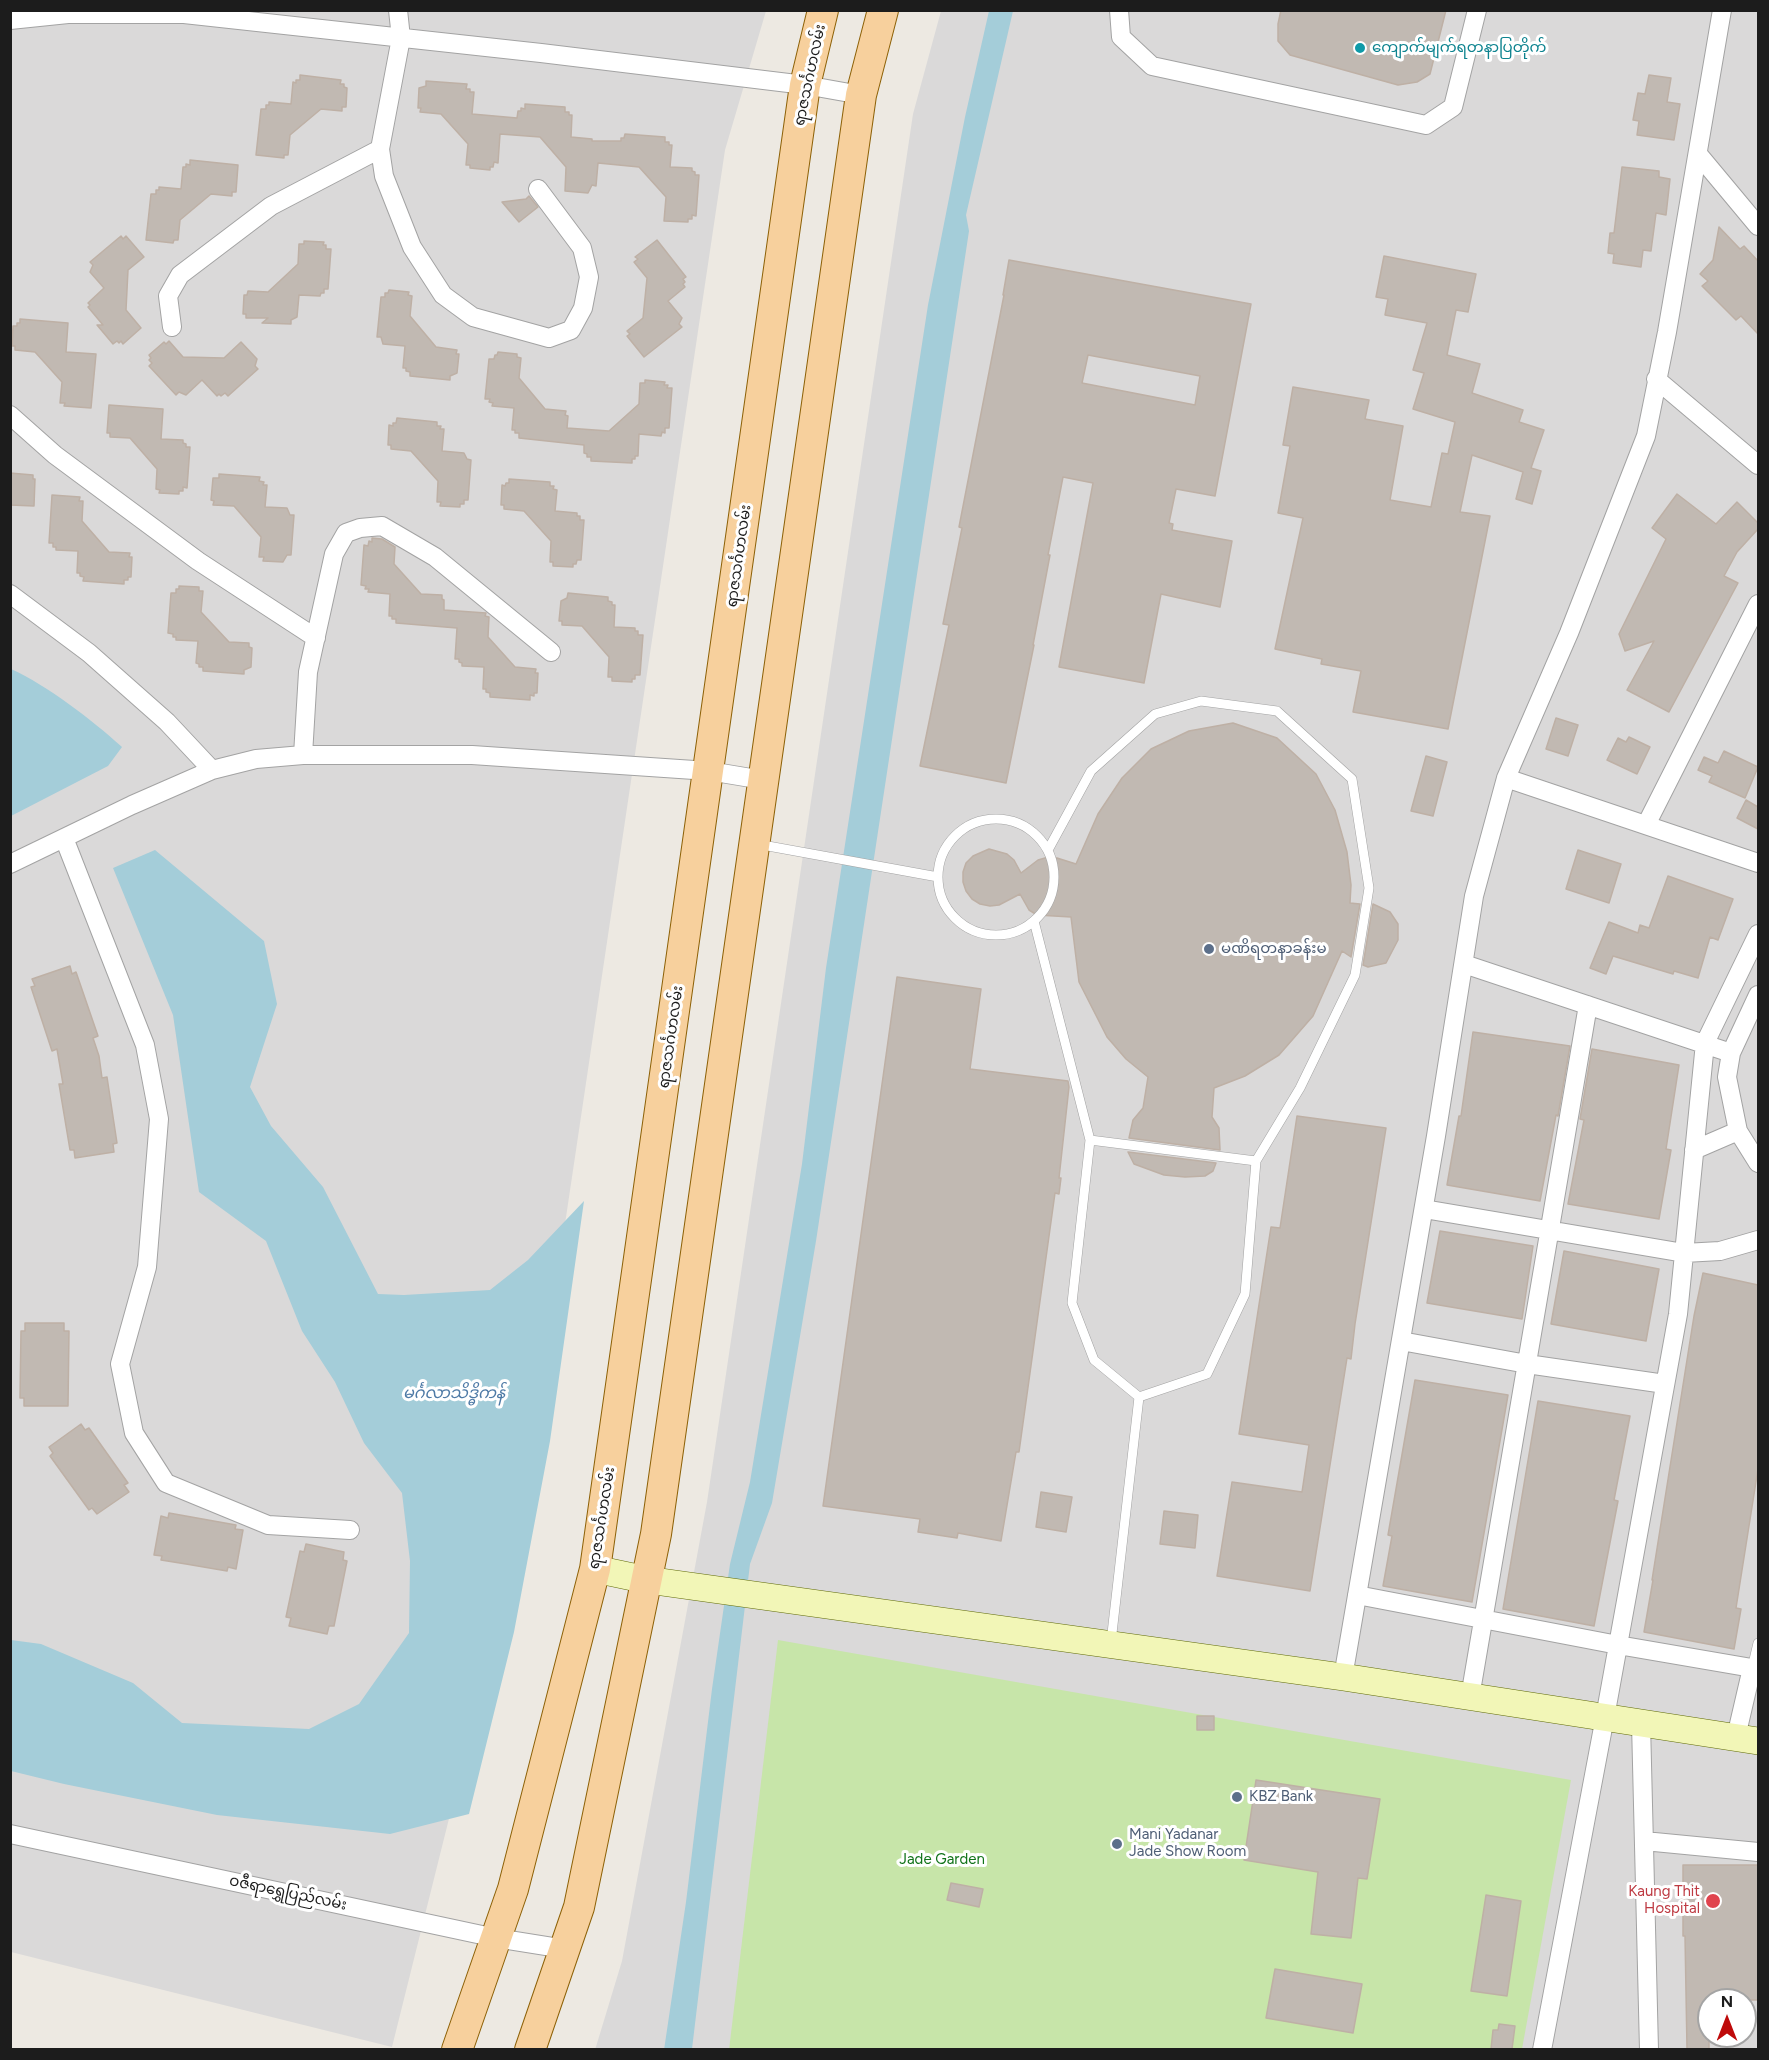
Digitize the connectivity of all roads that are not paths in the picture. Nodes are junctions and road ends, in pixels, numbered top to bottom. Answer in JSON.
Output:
{"nodes":[{"id":1,"x":398,"y":10,"type":"edge"},
{"id":2,"x":824,"y":10,"type":"edge"},
{"id":3,"x":883,"y":10,"type":"edge"},
{"id":4,"x":1119,"y":10,"type":"edge"},
{"id":5,"x":1477,"y":10,"type":"edge"},
{"id":6,"x":1722,"y":10,"type":"edge"},
{"id":7,"x":10,"y":20,"type":"edge"},
{"id":8,"x":401,"y":38,"type":"junction"},
{"id":9,"x":805,"y":85,"type":"junction"},
{"id":10,"x":861,"y":95,"type":"junction"},
{"id":11,"x":380,"y":149,"type":"junction"},
{"id":12,"x":1698,"y":154,"type":"junction"},
{"id":13,"x":538,"y":189,"type":"dead end"},
{"id":14,"x":1758,"y":226,"type":"edge"},
{"id":15,"x":172,"y":327,"type":"dead end"},
{"id":16,"x":1656,"y":379,"type":"junction"},
{"id":17,"x":10,"y":415,"type":"edge"},
{"id":18,"x":1758,"y":465,"type":"edge"},
{"id":19,"x":10,"y":594,"type":"edge"},
{"id":20,"x":1758,"y":604,"type":"edge"},
{"id":21,"x":316,"y":638,"type":"junction"},
{"id":22,"x":551,"y":652,"type":"dead end"},
{"id":23,"x":303,"y":755,"type":"junction"},
{"id":24,"x":212,"y":770,"type":"junction"},
{"id":25,"x":709,"y":771,"type":"junction"},
{"id":26,"x":1506,"y":778,"type":"junction"},
{"id":27,"x":764,"y":780,"type":"junction"},
{"id":28,"x":1646,"y":825,"type":"junction"},
{"id":29,"x":64,"y":838,"type":"junction"},
{"id":30,"x":754,"y":843,"type":"junction"},
{"id":31,"x":1048,"y":850,"type":"junction"},
{"id":32,"x":1758,"y":863,"type":"edge"},
{"id":33,"x":10,"y":864,"type":"edge"},
{"id":34,"x":938,"y":877,"type":"junction"},
{"id":35,"x":1034,"y":921,"type":"junction"},
{"id":36,"x":1758,"y":934,"type":"edge"},
{"id":37,"x":1464,"y":964,"type":"junction"},
{"id":38,"x":1758,"y":995,"type":"edge"},
{"id":39,"x":1588,"y":1005,"type":"junction"},
{"id":40,"x":1705,"y":1044,"type":"junction"},
{"id":41,"x":1731,"y":1053,"type":"junction"},
{"id":42,"x":1738,"y":1131,"type":"junction"},
{"id":43,"x":1090,"y":1140,"type":"junction"},
{"id":44,"x":1694,"y":1150,"type":"junction"},
{"id":45,"x":1256,"y":1161,"type":"junction"},
{"id":46,"x":1758,"y":1163,"type":"edge"},
{"id":47,"x":1424,"y":1209,"type":"junction"},
{"id":48,"x":1549,"y":1230,"type":"junction"},
{"id":49,"x":1758,"y":1240,"type":"edge"},
{"id":50,"x":1684,"y":1253,"type":"junction"},
{"id":51,"x":1401,"y":1341,"type":"junction"},
{"id":52,"x":1527,"y":1364,"type":"junction"},
{"id":53,"x":1665,"y":1384,"type":"junction"},
{"id":54,"x":1139,"y":1397,"type":"junction"},
{"id":55,"x":350,"y":1530,"type":"dead end"},
{"id":56,"x":595,"y":1569,"type":"junction"},
{"id":57,"x":647,"y":1580,"type":"junction"},
{"id":58,"x":1357,"y":1595,"type":"junction"},
{"id":59,"x":1483,"y":1618,"type":"junction"},
{"id":60,"x":1758,"y":1643,"type":"edge"},
{"id":61,"x":1110,"y":1645,"type":"junction"},
{"id":62,"x":1618,"y":1645,"type":"junction"},
{"id":63,"x":1752,"y":1668,"type":"junction"},
{"id":64,"x":1343,"y":1677,"type":"junction"},
{"id":65,"x":1470,"y":1697,"type":"junction"},
{"id":66,"x":1605,"y":1717,"type":"junction"},
{"id":67,"x":1641,"y":1723,"type":"junction"},
{"id":68,"x":1747,"y":1739,"type":"edge"},
{"id":69,"x":10,"y":1834,"type":"edge"},
{"id":70,"x":1644,"y":1841,"type":"junction"},
{"id":71,"x":1758,"y":1852,"type":"edge"},
{"id":72,"x":496,"y":1938,"type":"junction"},
{"id":73,"x":565,"y":1949,"type":"junction"},
{"id":74,"x":457,"y":2049,"type":"edge"},
{"id":75,"x":530,"y":2049,"type":"edge"},
{"id":76,"x":1542,"y":2049,"type":"edge"},
{"id":77,"x":1649,"y":2049,"type":"edge"}],
"edges":[{"from":1,"to":8,"type":"street"},
{"from":2,"to":9,"type":"main road","name":"ရာဇသင်္ဂဟလမ်း"},
{"from":3,"to":10,"type":"main road"},
{"from":4,"to":5,"type":"street"},
{"from":6,"to":12,"type":"street"},
{"from":7,"to":8,"type":"street"},
{"from":8,"to":9,"type":"street"},
{"from":8,"to":11,"type":"street"},
{"from":9,"to":10,"type":"street"},
{"from":9,"to":25,"type":"main road","name":"ရာဇသင်္ဂဟလမ်း"},
{"from":10,"to":27,"type":"main road"},
{"from":11,"to":13,"type":"street"},
{"from":11,"to":15,"type":"street"},
{"from":12,"to":14,"type":"street"},
{"from":12,"to":16,"type":"street"},
{"from":16,"to":18,"type":"street"},
{"from":16,"to":26,"type":"street"},
{"from":17,"to":21,"type":"street"},
{"from":19,"to":24,"type":"street"},
{"from":20,"to":28,"type":"street"},
{"from":21,"to":22,"type":"street"},
{"from":21,"to":23,"type":"street"},
{"from":23,"to":24,"type":"street"},
{"from":23,"to":25,"type":"street"},
{"from":24,"to":29,"type":"street"},
{"from":25,"to":27,"type":"street"},
{"from":25,"to":56,"type":"main road","name":"ရာဇသင်္ဂဟလမ်း"},
{"from":26,"to":28,"type":"street"},
{"from":26,"to":37,"type":"street"},
{"from":27,"to":30,"type":"main road"},
{"from":28,"to":32,"type":"street"},
{"from":29,"to":33,"type":"street"},
{"from":29,"to":55,"type":"street"},
{"from":30,"to":34,"type":"lane"},
{"from":30,"to":57,"type":"main road"},
{"from":31,"to":34,"type":"lane"},
{"from":31,"to":35,"type":"lane"},
{"from":31,"to":45,"type":"lane"},
{"from":34,"to":35,"type":"lane"},
{"from":35,"to":43,"type":"lane"},
{"from":36,"to":40,"type":"street"},
{"from":37,"to":39,"type":"street"},
{"from":37,"to":47,"type":"street"},
{"from":38,"to":41,"type":"street"},
{"from":39,"to":40,"type":"street"},
{"from":39,"to":48,"type":"street"},
{"from":40,"to":41,"type":"street"},
{"from":40,"to":44,"type":"street"},
{"from":41,"to":42,"type":"street"},
{"from":42,"to":44,"type":"street"},
{"from":42,"to":46,"type":"street"},
{"from":43,"to":45,"type":"lane"},
{"from":43,"to":54,"type":"lane"},
{"from":44,"to":50,"type":"street"},
{"from":45,"to":54,"type":"lane"},
{"from":47,"to":48,"type":"street"},
{"from":47,"to":51,"type":"street"},
{"from":48,"to":50,"type":"street"},
{"from":48,"to":52,"type":"street"},
{"from":49,"to":50,"type":"street"},
{"from":50,"to":53,"type":"street"},
{"from":51,"to":52,"type":"street"},
{"from":51,"to":58,"type":"street"},
{"from":52,"to":53,"type":"street"},
{"from":52,"to":59,"type":"street"},
{"from":53,"to":62,"type":"street"},
{"from":54,"to":61,"type":"lane"},
{"from":56,"to":57,"type":"street"},
{"from":56,"to":72,"type":"main road","name":"ရာဇသင်္ဂဟလမ်း"},
{"from":57,"to":61,"type":"street"},
{"from":57,"to":73,"type":"main road"},
{"from":58,"to":59,"type":"street"},
{"from":58,"to":64,"type":"street"},
{"from":59,"to":62,"type":"street"},
{"from":59,"to":65,"type":"street"},
{"from":60,"to":63,"type":"lane"},
{"from":61,"to":64,"type":"street"},
{"from":62,"to":63,"type":"street"},
{"from":62,"to":66,"type":"street"},
{"from":63,"to":68,"type":"street"},
{"from":64,"to":65,"type":"street"},
{"from":65,"to":66,"type":"street"},
{"from":66,"to":67,"type":"street"},
{"from":66,"to":76,"type":"street"},
{"from":67,"to":68,"type":"street"},
{"from":67,"to":70,"type":"street"},
{"from":69,"to":72,"type":"street","name":"ဝဇီရာရွှေပြည်လမ်း"},
{"from":70,"to":71,"type":"street"},
{"from":70,"to":77,"type":"street"},
{"from":72,"to":73,"type":"street","name":"ဝဇီရာရွှေပြည်လမ်း"},
{"from":72,"to":74,"type":"main road","name":"ရာဇသင်္ဂဟလမ်း"},
{"from":73,"to":75,"type":"main road"}]}
